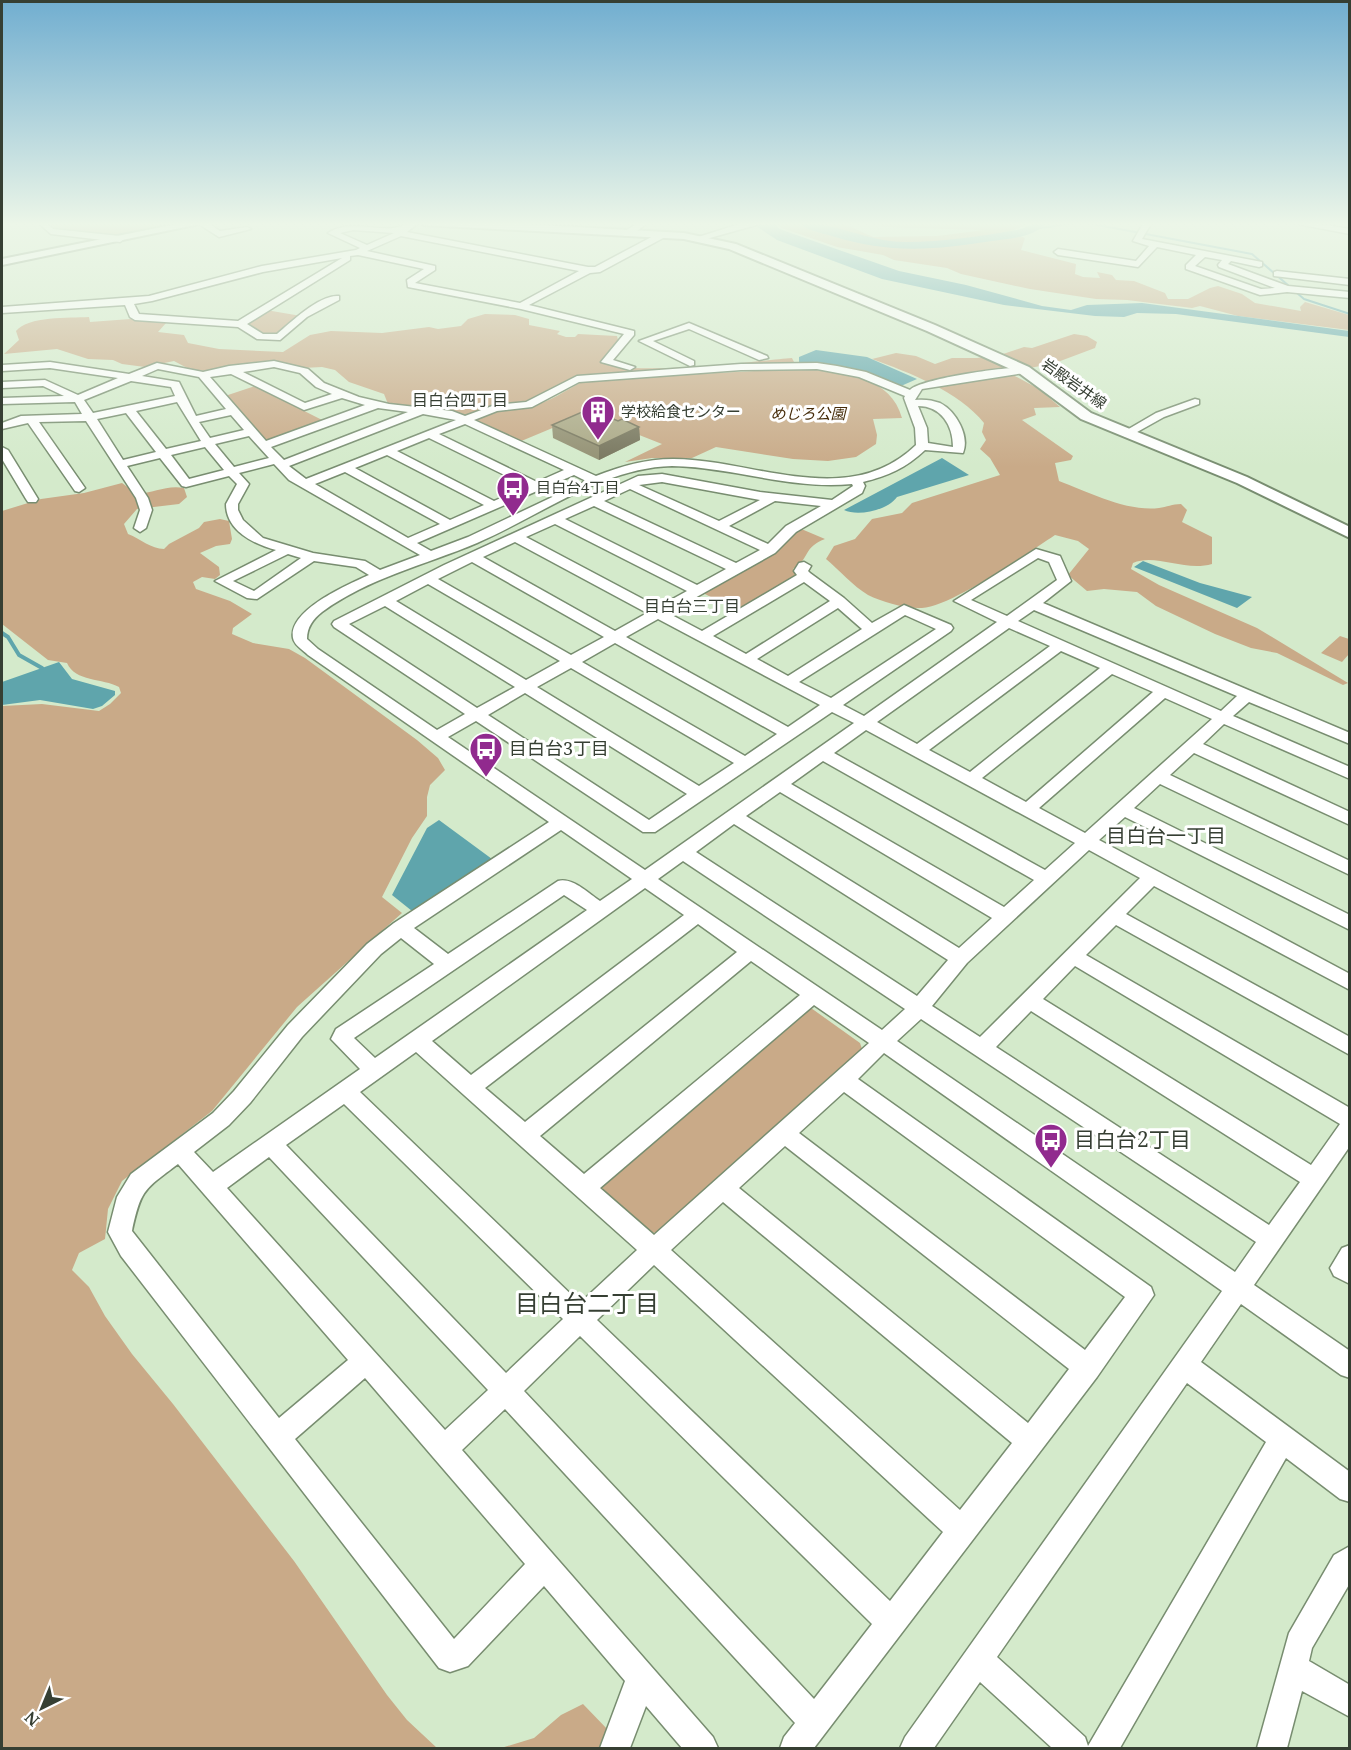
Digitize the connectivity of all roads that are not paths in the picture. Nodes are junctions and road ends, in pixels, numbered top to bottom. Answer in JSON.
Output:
{"nodes":[{"id":1,"x":103,"y":304,"type":"edge"},
{"id":2,"x":130,"y":304,"type":"edge"},
{"id":3,"x":274,"y":304,"type":"edge"},
{"id":4,"x":325,"y":304,"type":"edge"},
{"id":5,"x":509,"y":304,"type":"edge"},
{"id":6,"x":525,"y":304,"type":"edge"},
{"id":7,"x":869,"y":304,"type":"edge"},
{"id":8,"x":521,"y":306,"type":"junction"},
{"id":9,"x":2,"y":310,"type":"edge"},
{"id":10,"x":240,"y":324,"type":"junction"},
{"id":11,"x":793,"y":356,"type":"dead end"},
{"id":12,"x":763,"y":358,"type":"junction"},
{"id":13,"x":690,"y":363,"type":"junction"},
{"id":14,"x":21,"y":367,"type":"junction"},
{"id":15,"x":2,"y":368,"type":"edge"},
{"id":16,"x":82,"y":369,"type":"junction"},
{"id":17,"x":229,"y":369,"type":"junction"},
{"id":18,"x":1024,"y":370,"type":"junction"},
{"id":19,"x":202,"y":375,"type":"junction"},
{"id":20,"x":131,"y":377,"type":"junction"},
{"id":21,"x":45,"y":383,"type":"junction"},
{"id":22,"x":4,"y":385,"type":"edge"},
{"id":23,"x":340,"y":395,"type":"junction"},
{"id":24,"x":180,"y":398,"type":"junction"},
{"id":25,"x":78,"y":399,"type":"junction"},
{"id":26,"x":911,"y":399,"type":"junction"},
{"id":27,"x":2,"y":401,"type":"edge"},
{"id":28,"x":1195,"y":402,"type":"dead end"},
{"id":29,"x":376,"y":405,"type":"junction"},
{"id":30,"x":129,"y":409,"type":"junction"},
{"id":31,"x":233,"y":411,"type":"junction"},
{"id":32,"x":423,"y":411,"type":"junction"},
{"id":33,"x":91,"y":417,"type":"junction"},
{"id":34,"x":2,"y":419,"type":"edge"},
{"id":35,"x":31,"y":419,"type":"junction"},
{"id":36,"x":193,"y":420,"type":"junction"},
{"id":37,"x":466,"y":420,"type":"junction"},
{"id":38,"x":2,"y":426,"type":"edge"},
{"id":39,"x":251,"y":432,"type":"junction"},
{"id":40,"x":429,"y":434,"type":"junction"},
{"id":41,"x":1126,"y":434,"type":"junction"},
{"id":42,"x":208,"y":443,"type":"junction"},
{"id":43,"x":264,"y":446,"type":"junction"},
{"id":44,"x":922,"y":446,"type":"junction"},
{"id":45,"x":2,"y":450,"type":"edge"},
{"id":46,"x":388,"y":451,"type":"junction"},
{"id":47,"x":164,"y":453,"type":"junction"},
{"id":48,"x":279,"y":462,"type":"junction"},
{"id":49,"x":119,"y":464,"type":"junction"},
{"id":50,"x":346,"y":468,"type":"junction"},
{"id":51,"x":231,"y":471,"type":"junction"},
{"id":52,"x":573,"y":471,"type":"junction"},
{"id":53,"x":856,"y":480,"type":"junction"},
{"id":54,"x":597,"y":482,"type":"junction"},
{"id":55,"x":305,"y":484,"type":"junction"},
{"id":56,"x":628,"y":484,"type":"junction"},
{"id":57,"x":538,"y":487,"type":"junction"},
{"id":58,"x":79,"y":488,"type":"dead end"},
{"id":59,"x":774,"y":497,"type":"junction"},
{"id":60,"x":32,"y":499,"type":"dead end"},
{"id":61,"x":593,"y":501,"type":"junction"},
{"id":62,"x":834,"y":504,"type":"junction"},
{"id":63,"x":495,"y":506,"type":"junction"},
{"id":64,"x":555,"y":519,"type":"junction"},
{"id":65,"x":451,"y":525,"type":"junction"},
{"id":66,"x":720,"y":526,"type":"junction"},
{"id":67,"x":140,"y":528,"type":"dead end"},
{"id":68,"x":1350,"y":533,"type":"edge"},
{"id":69,"x":515,"y":537,"type":"junction"},
{"id":70,"x":407,"y":543,"type":"junction"},
{"id":71,"x":770,"y":550,"type":"junction"},
{"id":72,"x":285,"y":551,"type":"junction"},
{"id":73,"x":430,"y":556,"type":"junction"},
{"id":74,"x":473,"y":557,"type":"junction"},
{"id":75,"x":311,"y":558,"type":"junction"},
{"id":76,"x":737,"y":569,"type":"junction"},
{"id":77,"x":379,"y":575,"type":"junction"},
{"id":78,"x":429,"y":579,"type":"junction"},
{"id":79,"x":697,"y":591,"type":"junction"},
{"id":80,"x":385,"y":600,"type":"junction"},
{"id":81,"x":839,"y":602,"type":"junction"},
{"id":82,"x":1033,"y":604,"type":"junction"},
{"id":83,"x":658,"y":614,"type":"junction"},
{"id":84,"x":1008,"y":622,"type":"junction"},
{"id":85,"x":871,"y":630,"type":"junction"},
{"id":86,"x":615,"y":637,"type":"junction"},
{"id":87,"x":702,"y":637,"type":"junction"},
{"id":88,"x":1060,"y":645,"type":"junction"},
{"id":89,"x":746,"y":660,"type":"junction"},
{"id":90,"x":571,"y":662,"type":"junction"},
{"id":91,"x":1111,"y":667,"type":"junction"},
{"id":92,"x":788,"y":682,"type":"junction"},
{"id":93,"x":525,"y":687,"type":"junction"},
{"id":94,"x":1164,"y":691,"type":"junction"},
{"id":95,"x":1247,"y":695,"type":"junction"},
{"id":96,"x":832,"y":706,"type":"junction"},
{"id":97,"x":477,"y":714,"type":"junction"},
{"id":98,"x":1222,"y":717,"type":"junction"},
{"id":99,"x":866,"y":724,"type":"junction"},
{"id":100,"x":788,"y":735,"type":"junction"},
{"id":101,"x":436,"y":737,"type":"junction"},
{"id":102,"x":1350,"y":739,"type":"edge"},
{"id":103,"x":1191,"y":745,"type":"junction"},
{"id":104,"x":918,"y":751,"type":"junction"},
{"id":105,"x":823,"y":754,"type":"junction"},
{"id":106,"x":744,"y":764,"type":"junction"},
{"id":107,"x":1350,"y":774,"type":"edge"},
{"id":108,"x":1158,"y":776,"type":"junction"},
{"id":109,"x":971,"y":778,"type":"junction"},
{"id":110,"x":779,"y":784,"type":"junction"},
{"id":111,"x":699,"y":794,"type":"junction"},
{"id":112,"x":1028,"y":809,"type":"junction"},
{"id":113,"x":1123,"y":809,"type":"junction"},
{"id":114,"x":733,"y":816,"type":"junction"},
{"id":115,"x":1350,"y":819,"type":"edge"},
{"id":116,"x":561,"y":822,"type":"junction"},
{"id":117,"x":1086,"y":841,"type":"junction"},
{"id":118,"x":683,"y":852,"type":"junction"},
{"id":119,"x":1350,"y":869,"type":"edge"},
{"id":120,"x":1152,"y":877,"type":"junction"},
{"id":121,"x":644,"y":879,"type":"junction"},
{"id":122,"x":1046,"y":879,"type":"junction"},
{"id":123,"x":600,"y":910,"type":"junction"},
{"id":124,"x":697,"y":915,"type":"junction"},
{"id":125,"x":1004,"y":916,"type":"junction"},
{"id":126,"x":1115,"y":916,"type":"junction"},
{"id":127,"x":1350,"y":923,"type":"edge"},
{"id":128,"x":401,"y":928,"type":"junction"},
{"id":129,"x":751,"y":951,"type":"junction"},
{"id":130,"x":1073,"y":956,"type":"junction"},
{"id":131,"x":960,"y":958,"type":"junction"},
{"id":132,"x":447,"y":964,"type":"junction"},
{"id":133,"x":1350,"y":983,"type":"edge"},
{"id":134,"x":814,"y":994,"type":"junction"},
{"id":135,"x":1030,"y":1000,"type":"junction"},
{"id":136,"x":920,"y":1006,"type":"junction"},
{"id":137,"x":417,"y":1040,"type":"junction"},
{"id":138,"x":882,"y":1041,"type":"junction"},
{"id":139,"x":1350,"y":1047,"type":"edge"},
{"id":140,"x":982,"y":1048,"type":"junction"},
{"id":141,"x":374,"y":1070,"type":"junction"},
{"id":142,"x":843,"y":1080,"type":"junction"},
{"id":143,"x":471,"y":1087,"type":"junction"},
{"id":144,"x":345,"y":1091,"type":"junction"},
{"id":145,"x":1350,"y":1119,"type":"edge"},
{"id":146,"x":1350,"y":1128,"type":"edge"},
{"id":147,"x":785,"y":1134,"type":"junction"},
{"id":148,"x":525,"y":1135,"type":"junction"},
{"id":149,"x":270,"y":1144,"type":"junction"},
{"id":150,"x":179,"y":1150,"type":"junction"},
{"id":151,"x":1313,"y":1178,"type":"junction"},
{"id":152,"x":211,"y":1186,"type":"junction"},
{"id":153,"x":582,"y":1188,"type":"junction"},
{"id":154,"x":724,"y":1189,"type":"junction"},
{"id":155,"x":1271,"y":1239,"type":"junction"},
{"id":156,"x":654,"y":1250,"type":"junction"},
{"id":157,"x":1350,"y":1256,"type":"edge"},
{"id":158,"x":1350,"y":1273,"type":"edge"},
{"id":159,"x":1237,"y":1287,"type":"junction"},
{"id":160,"x":581,"y":1320,"type":"junction"},
{"id":161,"x":366,"y":1361,"type":"junction"},
{"id":162,"x":1184,"y":1365,"type":"junction"},
{"id":163,"x":1350,"y":1366,"type":"edge"},
{"id":164,"x":1088,"y":1368,"type":"junction"},
{"id":165,"x":506,"y":1390,"type":"junction"},
{"id":166,"x":278,"y":1436,"type":"junction"},
{"id":167,"x":1282,"y":1438,"type":"junction"},
{"id":168,"x":1031,"y":1442,"type":"junction"},
{"id":169,"x":444,"y":1449,"type":"junction"},
{"id":170,"x":1350,"y":1489,"type":"edge"},
{"id":171,"x":962,"y":1532,"type":"junction"},
{"id":172,"x":1350,"y":1560,"type":"edge"},
{"id":173,"x":543,"y":1566,"type":"junction"},
{"id":174,"x":892,"y":1623,"type":"junction"},
{"id":175,"x":978,"y":1660,"type":"junction"},
{"id":176,"x":1292,"y":1668,"type":"junction"},
{"id":177,"x":641,"y":1678,"type":"junction"},
{"id":178,"x":1350,"y":1702,"type":"edge"},
{"id":179,"x":815,"y":1723,"type":"junction"},
{"id":180,"x":615,"y":1749,"type":"edge"},
{"id":181,"x":702,"y":1749,"type":"edge"},
{"id":182,"x":795,"y":1749,"type":"edge"},
{"id":183,"x":916,"y":1749,"type":"edge"},
{"id":184,"x":1074,"y":1749,"type":"edge"},
{"id":185,"x":1103,"y":1749,"type":"edge"},
{"id":186,"x":1272,"y":1749,"type":"edge"}],
"edges":[{"from":1,"to":9,"type":"street"},
{"from":2,"to":10,"type":"street"},
{"from":3,"to":10,"type":"street"},
{"from":4,"to":10,"type":"street"},
{"from":5,"to":8,"type":"street"},
{"from":6,"to":8,"type":"street"},
{"from":7,"to":18,"type":"main road","name":"岩殿岩井線"},
{"from":8,"to":13,"type":"street"},
{"from":11,"to":12,"type":"street"},
{"from":12,"to":13,"type":"street"},
{"from":12,"to":13,"type":"street"},
{"from":14,"to":15,"type":"street"},
{"from":14,"to":16,"type":"street"},
{"from":14,"to":22,"type":"street"},
{"from":16,"to":20,"type":"street"},
{"from":16,"to":21,"type":"street"},
{"from":17,"to":19,"type":"street"},
{"from":17,"to":23,"type":"street"},
{"from":17,"to":23,"type":"street"},
{"from":18,"to":26,"type":"street"},
{"from":18,"to":41,"type":"main road","name":"岩殿岩井線"},
{"from":19,"to":20,"type":"street"},
{"from":19,"to":31,"type":"street"},
{"from":20,"to":24,"type":"street"},
{"from":20,"to":25,"type":"street"},
{"from":21,"to":22,"type":"street"},
{"from":21,"to":25,"type":"street"},
{"from":23,"to":29,"type":"street"},
{"from":24,"to":30,"type":"street"},
{"from":24,"to":36,"type":"street"},
{"from":25,"to":27,"type":"street"},
{"from":25,"to":33,"type":"street"},
{"from":26,"to":37,"type":"street"},
{"from":26,"to":44,"type":"street"},
{"from":26,"to":44,"type":"street"},
{"from":28,"to":41,"type":"street"},
{"from":29,"to":32,"type":"street"},
{"from":29,"to":43,"type":"street"},
{"from":30,"to":33,"type":"street"},
{"from":30,"to":47,"type":"street"},
{"from":31,"to":36,"type":"street"},
{"from":31,"to":39,"type":"street"},
{"from":32,"to":37,"type":"street"},
{"from":32,"to":48,"type":"street"},
{"from":33,"to":35,"type":"street"},
{"from":33,"to":49,"type":"street"},
{"from":34,"to":35,"type":"street"},
{"from":35,"to":38,"type":"street"},
{"from":35,"to":58,"type":"street"},
{"from":36,"to":42,"type":"street"},
{"from":37,"to":40,"type":"street"},
{"from":37,"to":52,"type":"street"},
{"from":39,"to":42,"type":"street"},
{"from":39,"to":43,"type":"street"},
{"from":40,"to":46,"type":"street"},
{"from":40,"to":57,"type":"street"},
{"from":41,"to":68,"type":"main road","name":"岩殿岩井線"},
{"from":42,"to":47,"type":"street"},
{"from":42,"to":51,"type":"street"},
{"from":43,"to":48,"type":"street"},
{"from":44,"to":53,"type":"street"},
{"from":45,"to":60,"type":"street"},
{"from":46,"to":50,"type":"street"},
{"from":46,"to":63,"type":"street"},
{"from":47,"to":49,"type":"street"},
{"from":47,"to":51,"type":"street"},
{"from":48,"to":51,"type":"street"},
{"from":48,"to":55,"type":"street"},
{"from":49,"to":67,"type":"street"},
{"from":50,"to":55,"type":"street"},
{"from":50,"to":65,"type":"street"},
{"from":51,"to":72,"type":"street"},
{"from":52,"to":54,"type":"street"},
{"from":52,"to":57,"type":"street"},
{"from":53,"to":54,"type":"street"},
{"from":53,"to":62,"type":"street"},
{"from":54,"to":73,"type":"street"},
{"from":55,"to":70,"type":"street"},
{"from":56,"to":59,"type":"street"},
{"from":56,"to":61,"type":"street"},
{"from":56,"to":66,"type":"street"},
{"from":57,"to":63,"type":"street"},
{"from":59,"to":62,"type":"street"},
{"from":59,"to":66,"type":"street"},
{"from":61,"to":64,"type":"street"},
{"from":61,"to":76,"type":"street"},
{"from":62,"to":71,"type":"street"},
{"from":63,"to":65,"type":"street"},
{"from":64,"to":69,"type":"street"},
{"from":64,"to":79,"type":"street"},
{"from":65,"to":70,"type":"street"},
{"from":66,"to":71,"type":"street"},
{"from":69,"to":74,"type":"street"},
{"from":69,"to":83,"type":"street"},
{"from":70,"to":73,"type":"street"},
{"from":71,"to":76,"type":"street"},
{"from":72,"to":75,"type":"street"},
{"from":72,"to":75,"type":"street"},
{"from":73,"to":77,"type":"street"},
{"from":74,"to":78,"type":"street"},
{"from":74,"to":86,"type":"street"},
{"from":75,"to":77,"type":"street"},
{"from":76,"to":79,"type":"street"},
{"from":77,"to":101,"type":"street"},
{"from":78,"to":80,"type":"street"},
{"from":78,"to":90,"type":"street"},
{"from":79,"to":83,"type":"street"},
{"from":80,"to":93,"type":"street"},
{"from":80,"to":97,"type":"street"},
{"from":81,"to":85,"type":"street"},
{"from":81,"to":87,"type":"street"},
{"from":81,"to":89,"type":"street"},
{"from":82,"to":84,"type":"street"},
{"from":82,"to":84,"type":"street"},
{"from":82,"to":95,"type":"street"},
{"from":83,"to":86,"type":"street"},
{"from":83,"to":87,"type":"street"},
{"from":84,"to":88,"type":"street"},
{"from":84,"to":99,"type":"street"},
{"from":85,"to":92,"type":"street"},
{"from":85,"to":96,"type":"street"},
{"from":86,"to":90,"type":"street"},
{"from":86,"to":100,"type":"street"},
{"from":87,"to":89,"type":"street"},
{"from":88,"to":91,"type":"street"},
{"from":88,"to":104,"type":"street"},
{"from":89,"to":92,"type":"street"},
{"from":90,"to":93,"type":"street"},
{"from":90,"to":106,"type":"street"},
{"from":91,"to":94,"type":"street"},
{"from":91,"to":109,"type":"street"},
{"from":92,"to":96,"type":"street"},
{"from":93,"to":97,"type":"street"},
{"from":93,"to":111,"type":"street"},
{"from":94,"to":98,"type":"street"},
{"from":94,"to":112,"type":"street"},
{"from":95,"to":98,"type":"street"},
{"from":95,"to":102,"type":"street"},
{"from":96,"to":99,"type":"street"},
{"from":96,"to":100,"type":"street"},
{"from":97,"to":101,"type":"street"},
{"from":97,"to":111,"type":"street"},
{"from":98,"to":103,"type":"street"},
{"from":98,"to":107,"type":"street"},
{"from":99,"to":104,"type":"street"},
{"from":99,"to":105,"type":"street"},
{"from":100,"to":106,"type":"street"},
{"from":101,"to":116,"type":"street"},
{"from":103,"to":108,"type":"street"},
{"from":103,"to":115,"type":"street"},
{"from":104,"to":109,"type":"street"},
{"from":105,"to":110,"type":"street"},
{"from":105,"to":122,"type":"street"},
{"from":106,"to":111,"type":"street"},
{"from":108,"to":113,"type":"street"},
{"from":108,"to":119,"type":"street"},
{"from":109,"to":112,"type":"street"},
{"from":110,"to":114,"type":"street"},
{"from":110,"to":125,"type":"street"},
{"from":112,"to":117,"type":"street"},
{"from":113,"to":117,"type":"street"},
{"from":113,"to":127,"type":"street"},
{"from":114,"to":118,"type":"street"},
{"from":114,"to":131,"type":"street"},
{"from":116,"to":121,"type":"street"},
{"from":116,"to":128,"type":"street"},
{"from":117,"to":120,"type":"street"},
{"from":117,"to":122,"type":"street"},
{"from":118,"to":121,"type":"street"},
{"from":118,"to":136,"type":"street"},
{"from":120,"to":126,"type":"street"},
{"from":120,"to":133,"type":"street"},
{"from":121,"to":123,"type":"street"},
{"from":121,"to":124,"type":"street"},
{"from":122,"to":125,"type":"street"},
{"from":123,"to":132,"type":"street"},
{"from":123,"to":137,"type":"street"},
{"from":124,"to":129,"type":"street"},
{"from":124,"to":143,"type":"street"},
{"from":125,"to":131,"type":"street"},
{"from":126,"to":130,"type":"street"},
{"from":126,"to":139,"type":"street"},
{"from":128,"to":132,"type":"street"},
{"from":128,"to":150,"type":"street"},
{"from":129,"to":134,"type":"street"},
{"from":129,"to":148,"type":"street"},
{"from":130,"to":135,"type":"street"},
{"from":130,"to":145,"type":"street"},
{"from":131,"to":136,"type":"street"},
{"from":132,"to":141,"type":"street"},
{"from":134,"to":138,"type":"street"},
{"from":134,"to":153,"type":"street"},
{"from":135,"to":140,"type":"street"},
{"from":135,"to":151,"type":"street"},
{"from":136,"to":138,"type":"street"},
{"from":136,"to":140,"type":"street"},
{"from":137,"to":141,"type":"street"},
{"from":137,"to":143,"type":"street"},
{"from":138,"to":142,"type":"street"},
{"from":138,"to":159,"type":"street"},
{"from":140,"to":155,"type":"street"},
{"from":141,"to":144,"type":"street"},
{"from":142,"to":147,"type":"street"},
{"from":142,"to":164,"type":"street"},
{"from":143,"to":148,"type":"street"},
{"from":144,"to":149,"type":"street"},
{"from":144,"to":160,"type":"street"},
{"from":146,"to":151,"type":"street"},
{"from":147,"to":154,"type":"street"},
{"from":147,"to":164,"type":"street"},
{"from":148,"to":153,"type":"street"},
{"from":149,"to":152,"type":"street"},
{"from":149,"to":165,"type":"street"},
{"from":150,"to":152,"type":"street"},
{"from":150,"to":166,"type":"street"},
{"from":151,"to":155,"type":"street"},
{"from":152,"to":161,"type":"street"},
{"from":153,"to":156,"type":"street"},
{"from":154,"to":156,"type":"street"},
{"from":154,"to":168,"type":"street"},
{"from":155,"to":159,"type":"street"},
{"from":156,"to":160,"type":"street"},
{"from":156,"to":171,"type":"street"},
{"from":157,"to":158,"type":"street"},
{"from":159,"to":162,"type":"street"},
{"from":159,"to":163,"type":"street"},
{"from":160,"to":165,"type":"street"},
{"from":160,"to":174,"type":"street"},
{"from":161,"to":166,"type":"street"},
{"from":161,"to":169,"type":"street"},
{"from":162,"to":167,"type":"street"},
{"from":162,"to":175,"type":"street"},
{"from":164,"to":168,"type":"street"},
{"from":165,"to":169,"type":"street"},
{"from":165,"to":179,"type":"street"},
{"from":166,"to":173,"type":"street"},
{"from":167,"to":170,"type":"street"},
{"from":167,"to":185,"type":"street"},
{"from":168,"to":171,"type":"street"},
{"from":169,"to":173,"type":"street"},
{"from":171,"to":174,"type":"street"},
{"from":172,"to":176,"type":"street"},
{"from":173,"to":177,"type":"street"},
{"from":174,"to":179,"type":"street"},
{"from":175,"to":183,"type":"street"},
{"from":175,"to":184,"type":"street"},
{"from":176,"to":178,"type":"street"},
{"from":176,"to":186,"type":"street"},
{"from":177,"to":180,"type":"street"},
{"from":177,"to":181,"type":"street"},
{"from":179,"to":182,"type":"street"}]}
